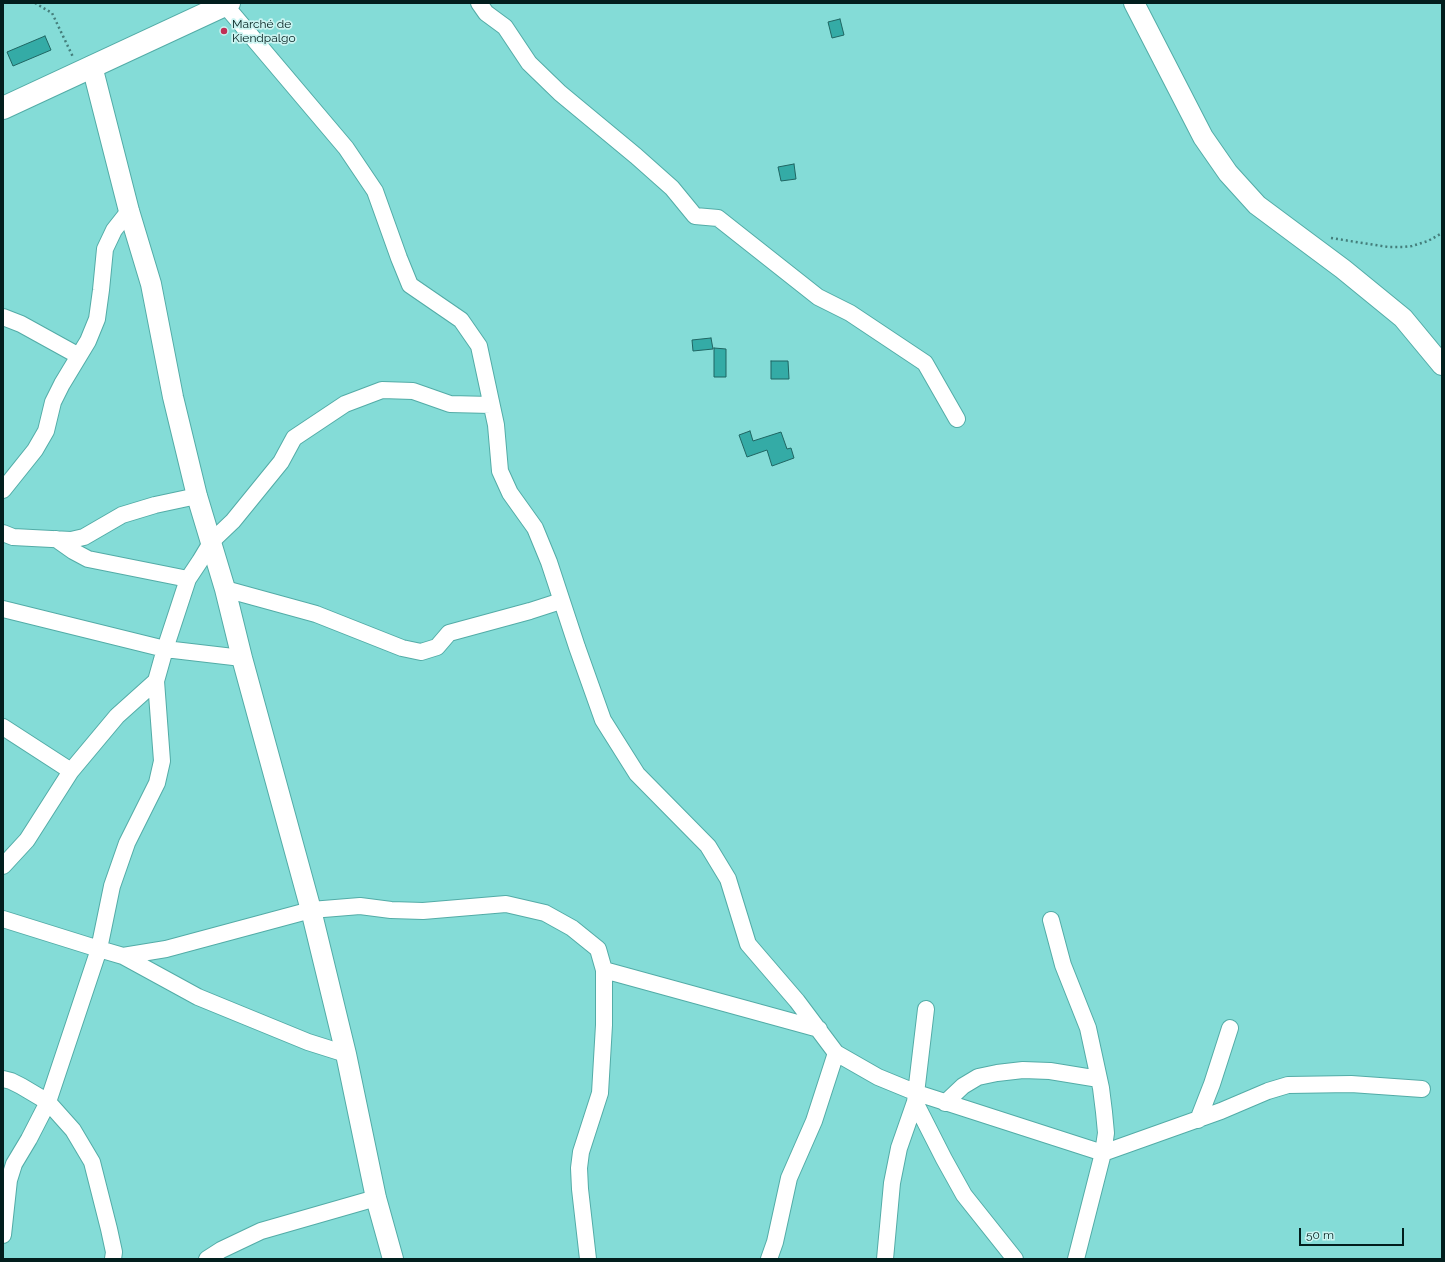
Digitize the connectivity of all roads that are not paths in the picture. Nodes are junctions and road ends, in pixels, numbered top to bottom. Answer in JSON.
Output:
{"nodes":[{"id":1,"x":479,"y":3,"type":"edge"},
{"id":2,"x":1134,"y":3,"type":"edge"},
{"id":3,"x":227,"y":4,"type":"edge"},
{"id":4,"x":86,"y":69,"type":"junction"},
{"id":5,"x":3,"y":108,"type":"edge"},
{"id":6,"x":129,"y":211,"type":"junction"},
{"id":7,"x":3,"y":317,"type":"edge"},
{"id":8,"x":79,"y":356,"type":"junction"},
{"id":9,"x":1442,"y":365,"type":"edge"},
{"id":10,"x":491,"y":405,"type":"junction"},
{"id":11,"x":957,"y":419,"type":"dead end"},
{"id":12,"x":3,"y":490,"type":"edge"},
{"id":13,"x":197,"y":496,"type":"junction"},
{"id":14,"x":3,"y":533,"type":"edge"},
{"id":15,"x":56,"y":539,"type":"junction"},
{"id":16,"x":212,"y":541,"type":"junction"},
{"id":17,"x":188,"y":579,"type":"junction"},
{"id":18,"x":225,"y":589,"type":"junction"},
{"id":19,"x":562,"y":601,"type":"junction"},
{"id":20,"x":3,"y":609,"type":"edge"},
{"id":21,"x":165,"y":649,"type":"junction"},
{"id":22,"x":242,"y":658,"type":"junction"},
{"id":23,"x":156,"y":682,"type":"junction"},
{"id":24,"x":3,"y":728,"type":"edge"},
{"id":25,"x":71,"y":772,"type":"junction"},
{"id":26,"x":3,"y":866,"type":"edge"},
{"id":27,"x":311,"y":910,"type":"junction"},
{"id":28,"x":3,"y":919,"type":"edge"},
{"id":29,"x":1050,"y":920,"type":"dead end"},
{"id":30,"x":99,"y":949,"type":"junction"},
{"id":31,"x":123,"y":956,"type":"junction"},
{"id":32,"x":604,"y":970,"type":"junction"},
{"id":33,"x":926,"y":1009,"type":"dead end"},
{"id":34,"x":1230,"y":1028,"type":"dead end"},
{"id":35,"x":819,"y":1029,"type":"junction"},
{"id":36,"x":836,"y":1053,"type":"junction"},
{"id":37,"x":346,"y":1054,"type":"junction"},
{"id":38,"x":3,"y":1079,"type":"edge"},
{"id":39,"x":1099,"y":1079,"type":"junction"},
{"id":40,"x":1422,"y":1089,"type":"dead end"},
{"id":41,"x":916,"y":1097,"type":"junction"},
{"id":42,"x":48,"y":1102,"type":"junction"},
{"id":43,"x":945,"y":1103,"type":"junction"},
{"id":44,"x":1198,"y":1120,"type":"junction"},
{"id":45,"x":1103,"y":1153,"type":"junction"},
{"id":46,"x":376,"y":1198,"type":"junction"},
{"id":47,"x":3,"y":1235,"type":"edge"},
{"id":48,"x":113,"y":1259,"type":"edge"},
{"id":49,"x":207,"y":1259,"type":"edge"},
{"id":50,"x":393,"y":1259,"type":"edge"},
{"id":51,"x":588,"y":1259,"type":"edge"},
{"id":52,"x":769,"y":1259,"type":"edge"},
{"id":53,"x":885,"y":1259,"type":"edge"},
{"id":54,"x":1014,"y":1259,"type":"edge"},
{"id":55,"x":1076,"y":1259,"type":"edge"}],
"edges":[{"from":1,"to":11,"type":"street"},
{"from":2,"to":9,"type":"street"},
{"from":3,"to":4,"type":"highway"},
{"from":3,"to":10,"type":"street"},
{"from":4,"to":5,"type":"highway"},
{"from":4,"to":6,"type":"street"},
{"from":6,"to":8,"type":"street"},
{"from":6,"to":13,"type":"street"},
{"from":7,"to":8,"type":"street"},
{"from":8,"to":12,"type":"street"},
{"from":10,"to":16,"type":"street"},
{"from":10,"to":19,"type":"street"},
{"from":13,"to":15,"type":"street"},
{"from":13,"to":16,"type":"street"},
{"from":14,"to":15,"type":"street"},
{"from":15,"to":17,"type":"street"},
{"from":16,"to":17,"type":"street"},
{"from":16,"to":18,"type":"street"},
{"from":17,"to":21,"type":"street"},
{"from":18,"to":19,"type":"street"},
{"from":18,"to":22,"type":"street"},
{"from":19,"to":35,"type":"street"},
{"from":20,"to":21,"type":"street"},
{"from":21,"to":22,"type":"street"},
{"from":21,"to":23,"type":"street"},
{"from":22,"to":27,"type":"street"},
{"from":23,"to":25,"type":"street"},
{"from":23,"to":30,"type":"street"},
{"from":24,"to":25,"type":"street"},
{"from":25,"to":26,"type":"street"},
{"from":27,"to":31,"type":"street"},
{"from":27,"to":32,"type":"street"},
{"from":27,"to":37,"type":"street"},
{"from":28,"to":30,"type":"street"},
{"from":29,"to":39,"type":"street"},
{"from":30,"to":31,"type":"street"},
{"from":30,"to":42,"type":"street"},
{"from":31,"to":37,"type":"street"},
{"from":32,"to":35,"type":"street"},
{"from":32,"to":51,"type":"street"},
{"from":33,"to":41,"type":"street"},
{"from":34,"to":44,"type":"street"},
{"from":35,"to":36,"type":"street"},
{"from":36,"to":41,"type":"street"},
{"from":36,"to":52,"type":"street"},
{"from":37,"to":46,"type":"street"},
{"from":38,"to":42,"type":"street"},
{"from":39,"to":43,"type":"street"},
{"from":39,"to":45,"type":"street"},
{"from":40,"to":44,"type":"street"},
{"from":41,"to":43,"type":"street"},
{"from":41,"to":53,"type":"street"},
{"from":41,"to":54,"type":"street"},
{"from":42,"to":47,"type":"street"},
{"from":42,"to":48,"type":"street"},
{"from":43,"to":45,"type":"street"},
{"from":44,"to":45,"type":"street"},
{"from":45,"to":55,"type":"street"},
{"from":46,"to":49,"type":"street"},
{"from":46,"to":50,"type":"street"}]}
